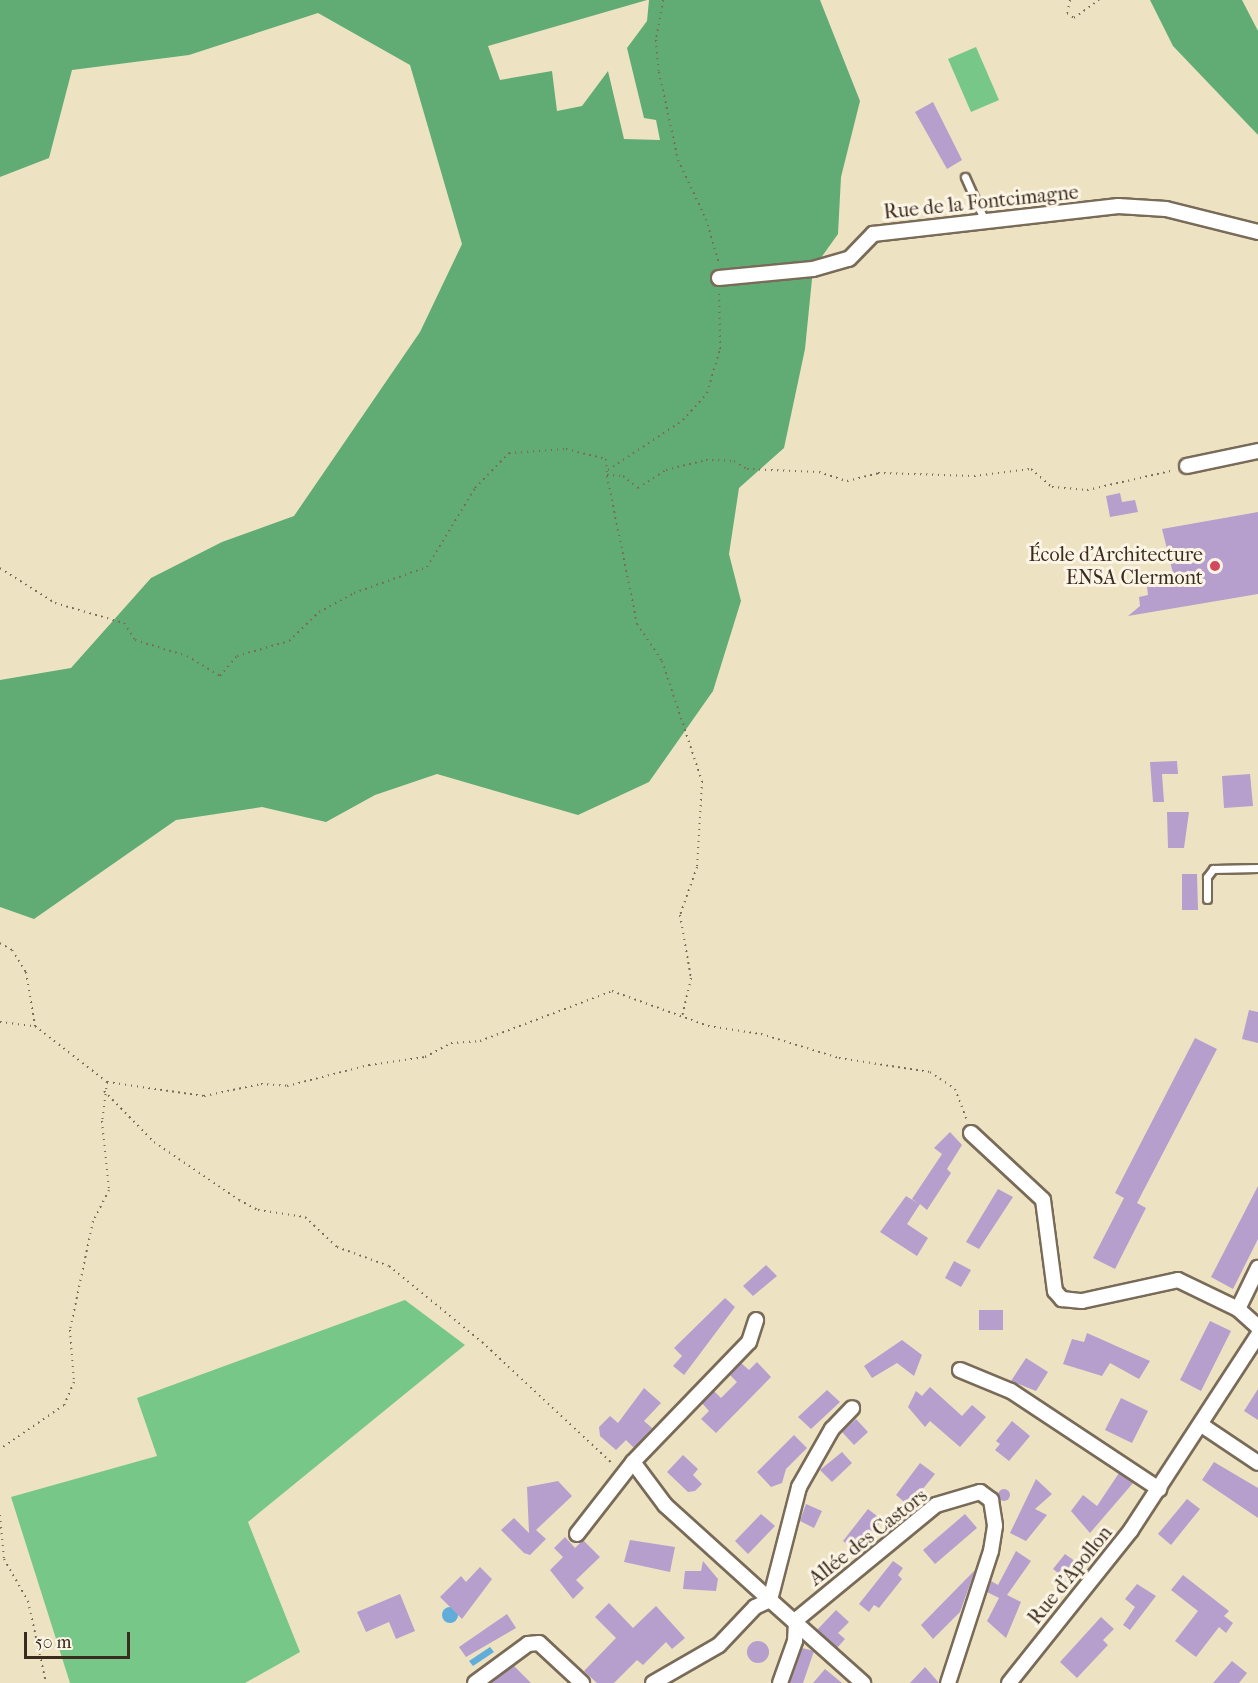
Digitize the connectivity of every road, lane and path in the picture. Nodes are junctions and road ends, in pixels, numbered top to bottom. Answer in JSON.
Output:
{"nodes":[{"id":1,"x":663,"y":0,"type":"edge"},
{"id":2,"x":1070,"y":0,"type":"edge"},
{"id":3,"x":1099,"y":0,"type":"edge"},
{"id":4,"x":966,"y":177,"type":"dead end"},
{"id":5,"x":984,"y":219,"type":"junction"},
{"id":6,"x":1258,"y":232,"type":"edge"},
{"id":7,"x":719,"y":278,"type":"junction"},
{"id":8,"x":1258,"y":451,"type":"edge"},
{"id":9,"x":1186,"y":466,"type":"joint"},
{"id":10,"x":607,"y":475,"type":"junction"},
{"id":11,"x":0,"y":568,"type":"edge"},
{"id":12,"x":1258,"y":868,"type":"edge"},
{"id":13,"x":1207,"y":898,"type":"dead end"},
{"id":14,"x":0,"y":943,"type":"edge"},
{"id":15,"x":682,"y":1016,"type":"junction"},
{"id":16,"x":0,"y":1022,"type":"edge"},
{"id":17,"x":35,"y":1026,"type":"junction"},
{"id":18,"x":107,"y":1083,"type":"junction"},
{"id":19,"x":104,"y":1091,"type":"junction"},
{"id":20,"x":971,"y":1132,"type":"joint"},
{"id":21,"x":1258,"y":1269,"type":"edge"},
{"id":22,"x":1238,"y":1309,"type":"junction"},
{"id":23,"x":756,"y":1320,"type":"dead end"},
{"id":24,"x":1258,"y":1327,"type":"edge"},
{"id":25,"x":1258,"y":1335,"type":"edge"},
{"id":26,"x":960,"y":1370,"type":"dead end"},
{"id":27,"x":852,"y":1408,"type":"dead end"},
{"id":28,"x":1203,"y":1426,"type":"junction"},
{"id":29,"x":0,"y":1449,"type":"edge"},
{"id":30,"x":633,"y":1462,"type":"junction"},
{"id":31,"x":1258,"y":1463,"type":"edge"},
{"id":32,"x":626,"y":1475,"type":"junction"},
{"id":33,"x":1159,"y":1489,"type":"junction"},
{"id":34,"x":0,"y":1515,"type":"edge"},
{"id":35,"x":578,"y":1534,"type":"dead end"},
{"id":36,"x":770,"y":1600,"type":"junction"},
{"id":37,"x":796,"y":1620,"type":"junction"},
{"id":38,"x":579,"y":1680,"type":"edge"},
{"id":39,"x":46,"y":1683,"type":"edge"},
{"id":40,"x":475,"y":1683,"type":"edge"},
{"id":41,"x":653,"y":1683,"type":"edge"},
{"id":42,"x":780,"y":1683,"type":"edge"},
{"id":43,"x":863,"y":1683,"type":"edge"},
{"id":44,"x":948,"y":1683,"type":"edge"},
{"id":45,"x":1009,"y":1683,"type":"edge"}],
"edges":[{"from":1,"to":7,"type":"path"},
{"from":2,"to":3,"type":"path"},
{"from":4,"to":5,"type":"lane"},
{"from":5,"to":6,"type":"street","name":"Rue de la Fontcimagne"},
{"from":5,"to":7,"type":"street","name":"Rue de la Fontcimagne"},
{"from":7,"to":10,"type":"path"},
{"from":8,"to":9,"type":"street"},
{"from":9,"to":10,"type":"path"},
{"from":10,"to":11,"type":"path"},
{"from":10,"to":15,"type":"path"},
{"from":12,"to":13,"type":"lane"},
{"from":14,"to":17,"type":"path"},
{"from":15,"to":18,"type":"path"},
{"from":15,"to":20,"type":"path"},
{"from":16,"to":17,"type":"path"},
{"from":17,"to":18,"type":"path"},
{"from":18,"to":19,"type":"path"},
{"from":19,"to":29,"type":"path"},
{"from":19,"to":32,"type":"path"},
{"from":20,"to":22,"type":"street"},
{"from":21,"to":22,"type":"street"},
{"from":22,"to":24,"type":"street"},
{"from":23,"to":30,"type":"street"},
{"from":25,"to":28,"type":"street","name":"Rue d'Apollon"},
{"from":26,"to":33,"type":"street"},
{"from":27,"to":36,"type":"street","name":"Allée des Castors"},
{"from":28,"to":31,"type":"street"},
{"from":28,"to":33,"type":"street","name":"Rue d'Apollon"},
{"from":30,"to":32,"type":"street"},
{"from":30,"to":36,"type":"street"},
{"from":32,"to":35,"type":"street"},
{"from":33,"to":45,"type":"street","name":"Rue d'Apollon"},
{"from":34,"to":39,"type":"path"},
{"from":36,"to":37,"type":"street"},
{"from":36,"to":41,"type":"street"},
{"from":37,"to":42,"type":"street"},
{"from":37,"to":43,"type":"street"},
{"from":37,"to":44,"type":"street","name":"Allée des Castors"},
{"from":38,"to":40,"type":"street"}]}
